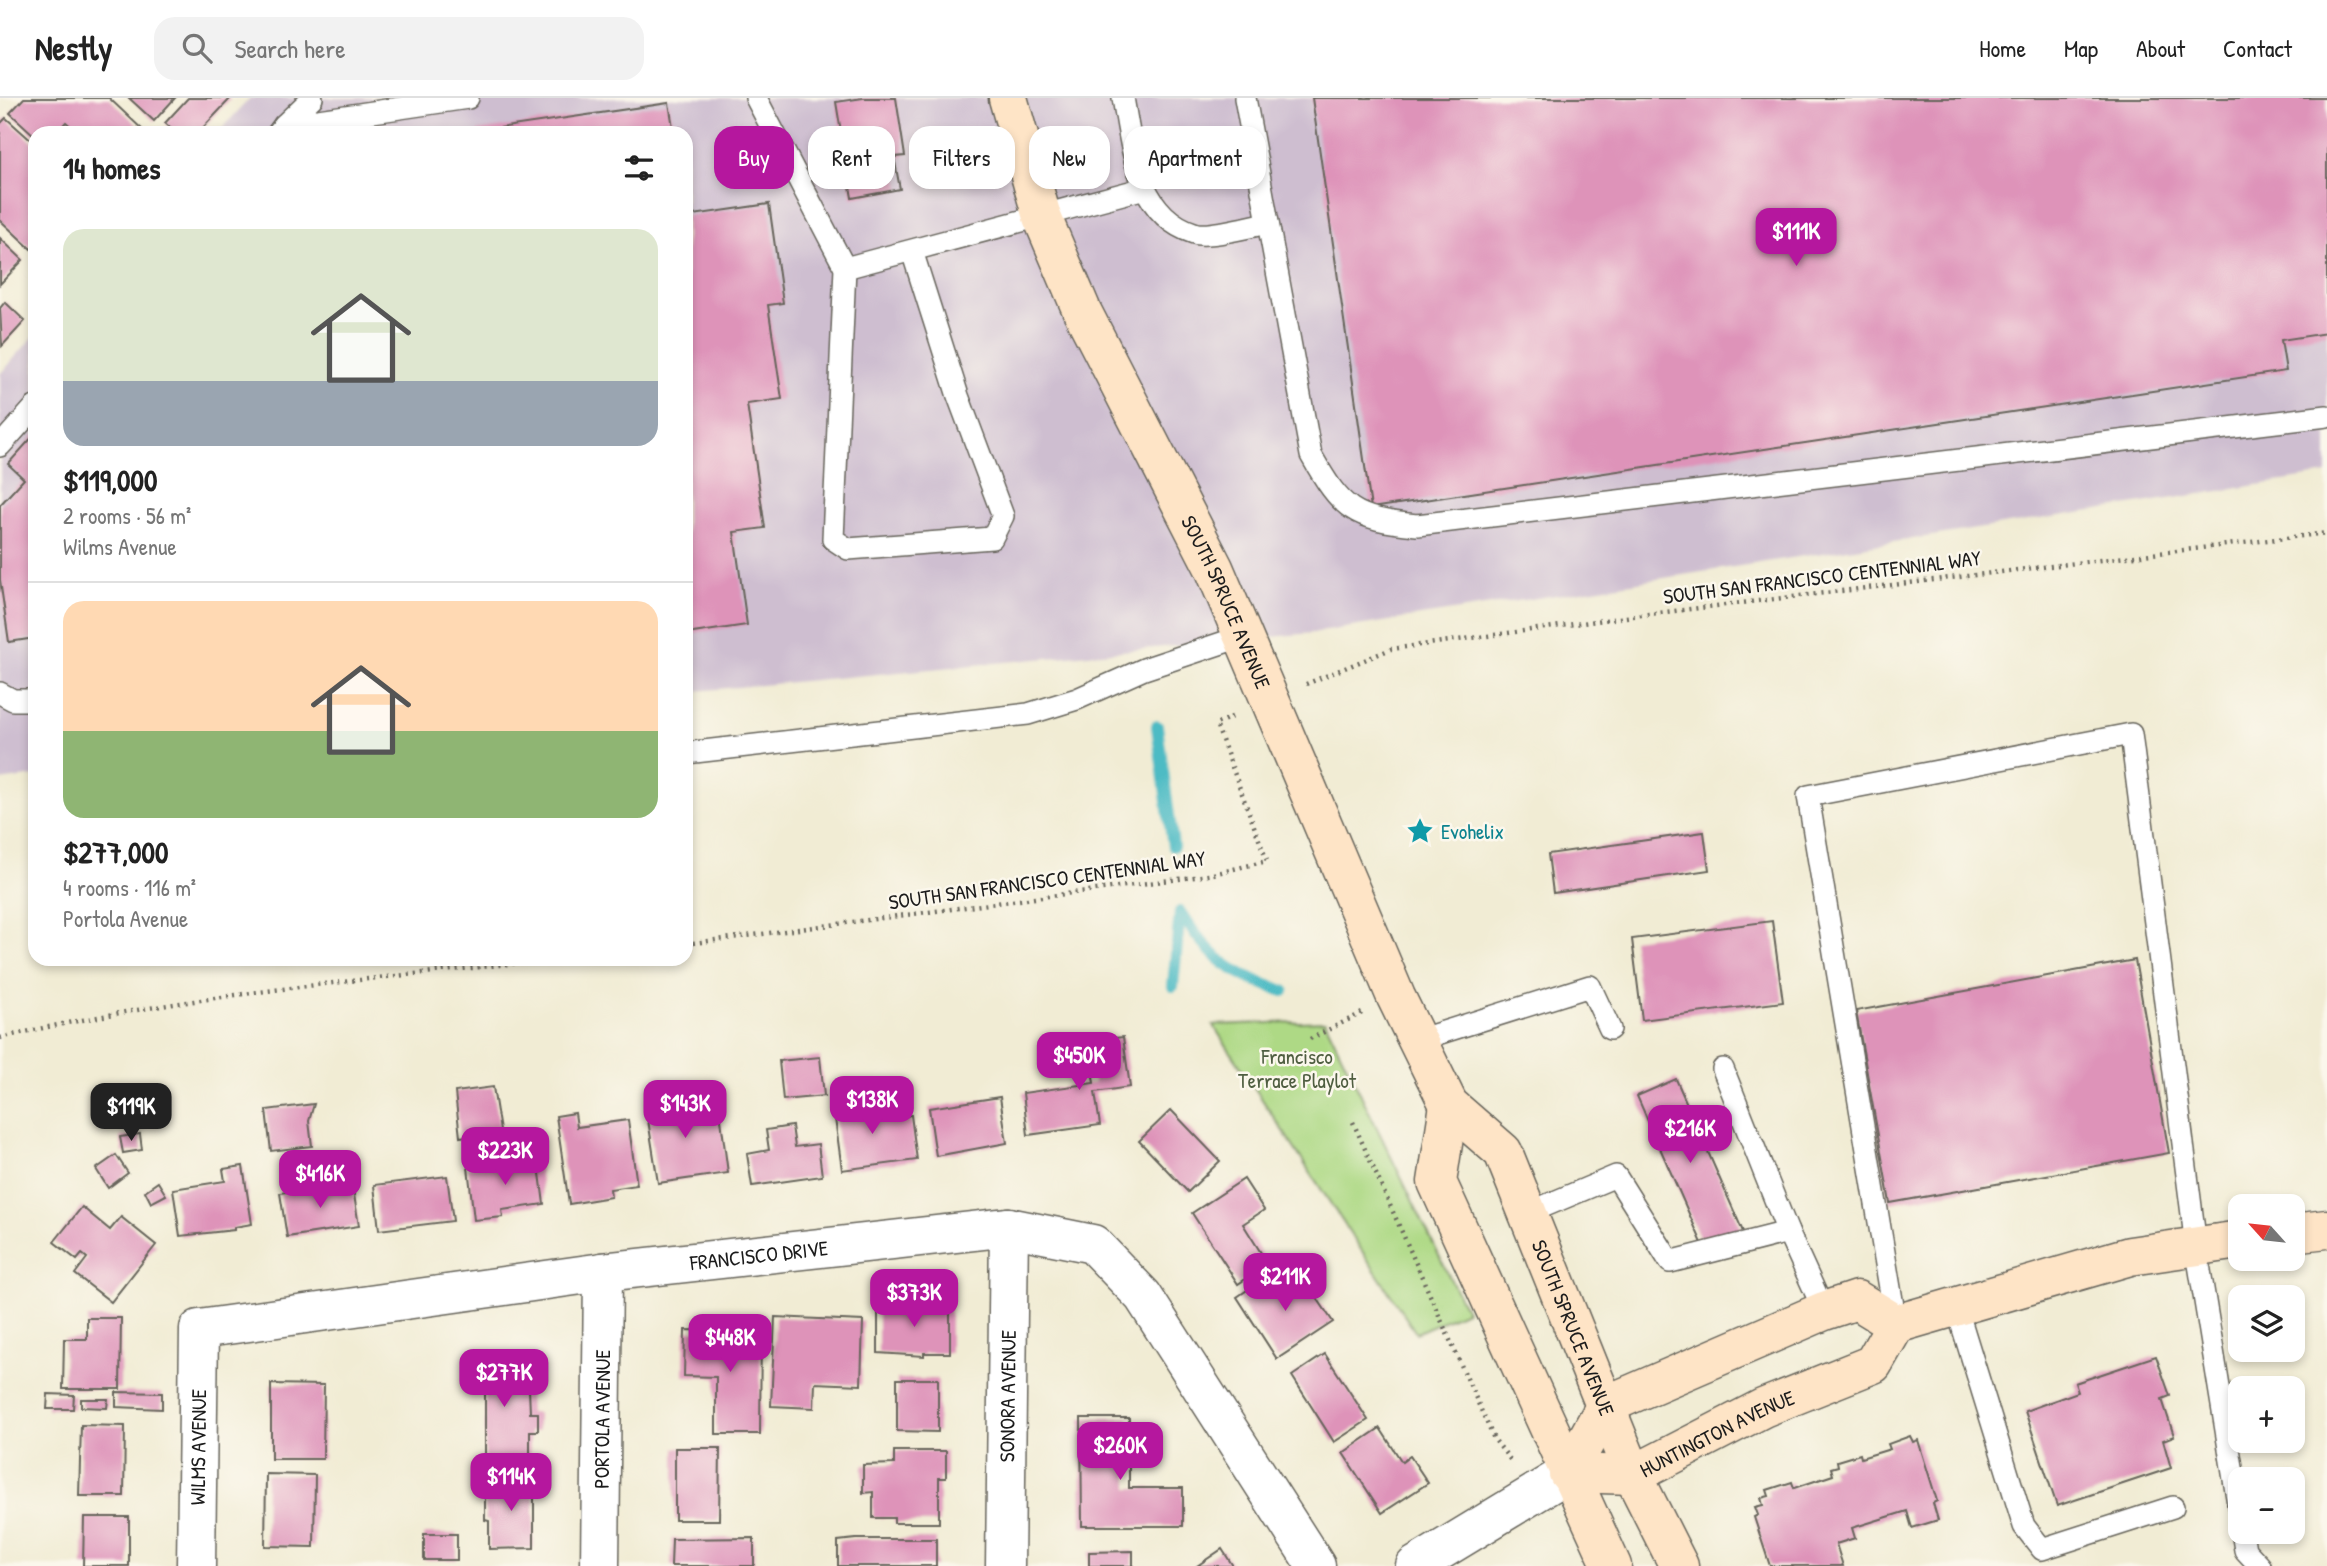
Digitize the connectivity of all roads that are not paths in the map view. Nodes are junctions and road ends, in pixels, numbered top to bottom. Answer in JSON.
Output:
{"nodes":[{"id":1,"x":312,"y":98,"type":"edge"},
{"id":2,"x":468,"y":98,"type":"edge"},
{"id":3,"x":756,"y":98,"type":"edge"},
{"id":4,"x":1009,"y":98,"type":"edge"},
{"id":5,"x":1123,"y":98,"type":"edge"},
{"id":6,"x":1245,"y":98,"type":"edge"},
{"id":7,"x":284,"y":126,"type":"edge"},
{"id":8,"x":299,"y":126,"type":"edge"},
{"id":9,"x":1128,"y":126,"type":"edge"},
{"id":10,"x":1141,"y":189,"type":"edge"},
{"id":11,"x":1146,"y":189,"type":"edge"},
{"id":12,"x":1042,"y":217,"type":"junction"},
{"id":13,"x":1268,"y":223,"type":"junction"},
{"id":14,"x":912,"y":251,"type":"junction"},
{"id":15,"x":845,"y":268,"type":"junction"},
{"id":16,"x":28,"y":415,"type":"edge"},
{"id":17,"x":2327,"y":416,"type":"edge"},
{"id":18,"x":0,"y":446,"type":"edge"},
{"id":19,"x":1243,"y":636,"type":"junction"},
{"id":20,"x":0,"y":693,"type":"edge"},
{"id":21,"x":28,"y":700,"type":"edge"},
{"id":22,"x":693,"y":752,"type":"edge"},
{"id":23,"x":1610,"y":1029,"type":"dead end"},
{"id":24,"x":1418,"y":1040,"type":"junction"},
{"id":25,"x":1723,"y":1069,"type":"dead end"},
{"id":26,"x":1449,"y":1105,"type":"junction"},
{"id":27,"x":1528,"y":1213,"type":"junction"},
{"id":28,"x":1010,"y":1227,"type":"junction"},
{"id":29,"x":2327,"y":1229,"type":"edge"},
{"id":30,"x":1788,"y":1232,"type":"junction"},
{"id":31,"x":2305,"y":1232,"type":"edge"},
{"id":32,"x":2228,"y":1242,"type":"edge"},
{"id":33,"x":2196,"y":1246,"type":"junction"},
{"id":34,"x":603,"y":1272,"type":"junction"},
{"id":35,"x":1956,"y":1306,"type":"junction"},
{"id":36,"x":1824,"y":1311,"type":"junction"},
{"id":37,"x":1896,"y":1324,"type":"junction"},
{"id":38,"x":200,"y":1329,"type":"joint"},
{"id":39,"x":1606,"y":1405,"type":"junction"},
{"id":40,"x":2232,"y":1467,"type":"edge"},
{"id":41,"x":1568,"y":1473,"type":"junction"},
{"id":42,"x":1633,"y":1475,"type":"junction"},
{"id":43,"x":2173,"y":1507,"type":"dead end"},
{"id":44,"x":2244,"y":1544,"type":"edge"},
{"id":45,"x":196,"y":1566,"type":"edge"},
{"id":46,"x":600,"y":1566,"type":"edge"},
{"id":47,"x":1006,"y":1566,"type":"edge"},
{"id":48,"x":1315,"y":1566,"type":"edge"},
{"id":49,"x":1415,"y":1566,"type":"edge"},
{"id":50,"x":1612,"y":1566,"type":"edge"},
{"id":51,"x":1679,"y":1566,"type":"edge"},
{"id":52,"x":2260,"y":1566,"type":"edge"}],
"edges":[{"from":1,"to":7,"type":"lane"},
{"from":2,"to":8,"type":"lane"},
{"from":3,"to":15,"type":"lane"},
{"from":4,"to":12,"type":"main road","name":"SOUTH SPRUCE AVENUE"},
{"from":5,"to":9,"type":"lane"},
{"from":6,"to":13,"type":"lane"},
{"from":10,"to":12,"type":"lane"},
{"from":11,"to":13,"type":"lane"},
{"from":12,"to":14,"type":"lane"},
{"from":12,"to":19,"type":"main road","name":"SOUTH SPRUCE AVENUE"},
{"from":13,"to":17,"type":"lane"},
{"from":14,"to":15,"type":"lane"},
{"from":14,"to":15,"type":"lane"},
{"from":16,"to":18,"type":"lane"},
{"from":19,"to":22,"type":"lane"},
{"from":19,"to":24,"type":"main road","name":"SOUTH SPRUCE AVENUE"},
{"from":20,"to":21,"type":"lane"},
{"from":23,"to":24,"type":"lane"},
{"from":24,"to":26,"type":"main road","name":"SOUTH SPRUCE AVENUE"},
{"from":25,"to":30,"type":"lane"},
{"from":26,"to":27,"type":"main road","name":"SOUTH SPRUCE AVENUE"},
{"from":26,"to":41,"type":"main road"},
{"from":27,"to":30,"type":"lane"},
{"from":27,"to":39,"type":"main road","name":"SOUTH SPRUCE AVENUE"},
{"from":28,"to":34,"type":"street","name":"FRANCISCO DRIVE"},
{"from":28,"to":47,"type":"street","name":"SONORA AVENUE"},
{"from":28,"to":48,"type":"street","name":"FRANCISCO DRIVE"},
{"from":29,"to":31,"type":"main road"},
{"from":30,"to":36,"type":"lane"},
{"from":32,"to":33,"type":"main road"},
{"from":33,"to":35,"type":"main road"},
{"from":33,"to":37,"type":"lane"},
{"from":33,"to":40,"type":"lane"},
{"from":34,"to":38,"type":"street","name":"FRANCISCO DRIVE"},
{"from":34,"to":46,"type":"street","name":"PORTOLA AVENUE"},
{"from":35,"to":37,"type":"main road"},
{"from":35,"to":43,"type":"lane"},
{"from":36,"to":37,"type":"main road"},
{"from":36,"to":39,"type":"main road"},
{"from":37,"to":42,"type":"main road","name":"HUNTINGTON AVENUE"},
{"from":38,"to":45,"type":"street","name":"WILMS AVENUE"},
{"from":39,"to":41,"type":"main road"},
{"from":39,"to":42,"type":"main road","name":"SOUTH SPRUCE AVENUE"},
{"from":41,"to":42,"type":"main road","name":"HUNTINGTON AVENUE"},
{"from":41,"to":49,"type":"street"},
{"from":41,"to":50,"type":"main road"},
{"from":42,"to":51,"type":"main road","name":"SOUTH SPRUCE AVENUE"},
{"from":44,"to":52,"type":"lane"}]}
